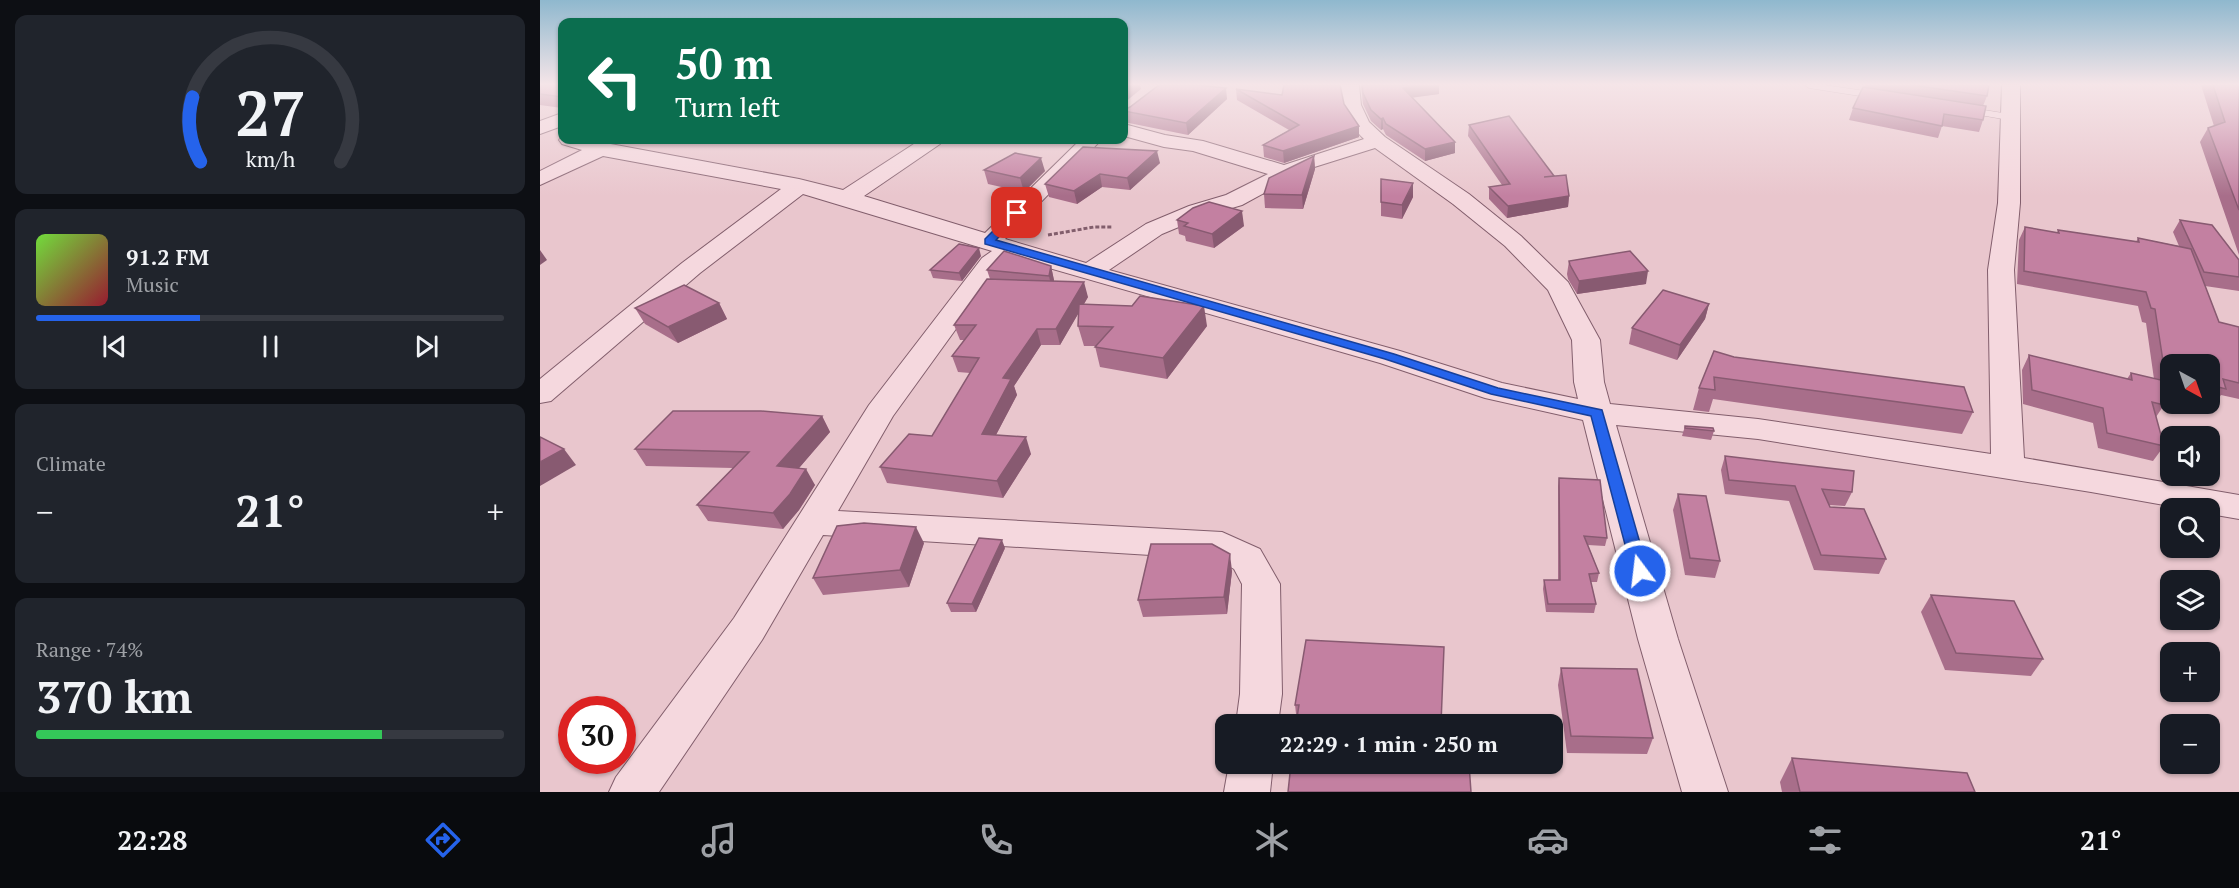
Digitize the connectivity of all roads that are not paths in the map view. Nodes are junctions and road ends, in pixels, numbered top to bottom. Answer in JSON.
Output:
{"nodes":[{"id":1,"x":555,"y":122,"type":"edge"},
{"id":2,"x":1359,"y":122,"type":"edge"},
{"id":3,"x":2009,"y":122,"type":"edge"},
{"id":4,"x":540,"y":129,"type":"edge"},
{"id":5,"x":1128,"y":131,"type":"edge"},
{"id":6,"x":558,"y":136,"type":"edge"},
{"id":7,"x":1378,"y":141,"type":"junction"},
{"id":8,"x":583,"y":144,"type":"edge"},
{"id":9,"x":927,"y":144,"type":"edge"},
{"id":10,"x":1088,"y":144,"type":"edge"},
{"id":11,"x":600,"y":149,"type":"junction"},
{"id":12,"x":1285,"y":172,"type":"junction"},
{"id":13,"x":540,"y":179,"type":"edge"},
{"id":14,"x":799,"y":186,"type":"junction"},
{"id":15,"x":847,"y":198,"type":"junction"},
{"id":16,"x":1000,"y":245,"type":"junction"},
{"id":17,"x":1089,"y":272,"type":"junction"},
{"id":18,"x":540,"y":394,"type":"edge"},
{"id":19,"x":1597,"y":413,"type":"junction"},
{"id":20,"x":2008,"y":467,"type":"junction"},
{"id":21,"x":2239,"y":507,"type":"edge"},
{"id":22,"x":814,"y":522,"type":"junction"},
{"id":23,"x":1258,"y":714,"type":"edge"},
{"id":24,"x":1250,"y":774,"type":"edge"},
{"id":25,"x":632,"y":792,"type":"edge"},
{"id":26,"x":1247,"y":792,"type":"edge"},
{"id":27,"x":1705,"y":792,"type":"edge"}],
"edges":[{"from":1,"to":4,"type":"street"},
{"from":2,"to":7,"type":"street"},
{"from":3,"to":20,"type":"street"},
{"from":4,"to":6,"type":"street"},
{"from":5,"to":12,"type":"street"},
{"from":7,"to":12,"type":"street"},
{"from":7,"to":19,"type":"street"},
{"from":8,"to":11,"type":"street"},
{"from":9,"to":15,"type":"street"},
{"from":10,"to":16,"type":"street"},
{"from":11,"to":13,"type":"street"},
{"from":11,"to":14,"type":"street"},
{"from":12,"to":17,"type":"street"},
{"from":14,"to":15,"type":"street"},
{"from":14,"to":18,"type":"street"},
{"from":15,"to":16,"type":"street"},
{"from":16,"to":17,"type":"street"},
{"from":16,"to":22,"type":"street"},
{"from":17,"to":19,"type":"street"},
{"from":19,"to":20,"type":"street"},
{"from":19,"to":27,"type":"street"},
{"from":20,"to":21,"type":"street"},
{"from":22,"to":23,"type":"street"},
{"from":22,"to":25,"type":"street"},
{"from":24,"to":26,"type":"street"}]}
